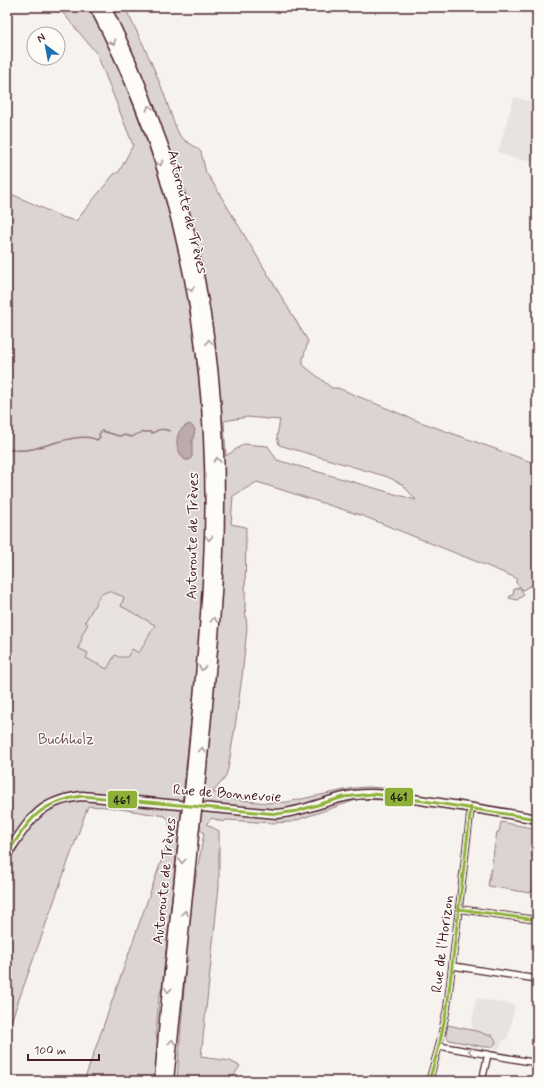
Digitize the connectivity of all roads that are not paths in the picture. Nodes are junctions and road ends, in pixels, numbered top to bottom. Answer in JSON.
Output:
{"nodes":[{"id":1,"x":96,"y":7,"type":"edge"},
{"id":2,"x":105,"y":7,"type":"edge"},
{"id":3,"x":209,"y":381,"type":"junction"},
{"id":4,"x":471,"y":807,"type":"junction"},
{"id":5,"x":537,"y":819,"type":"edge"},
{"id":6,"x":190,"y":824,"type":"junction"},
{"id":7,"x":7,"y":854,"type":"edge"},
{"id":8,"x":459,"y":909,"type":"junction"},
{"id":9,"x":537,"y":920,"type":"edge"},
{"id":10,"x":453,"y":966,"type":"junction"},
{"id":11,"x":537,"y":979,"type":"edge"},
{"id":12,"x":439,"y":1046,"type":"junction"},
{"id":13,"x":488,"y":1054,"type":"junction"},
{"id":14,"x":537,"y":1062,"type":"edge"},
{"id":15,"x":160,"y":1081,"type":"edge"},
{"id":16,"x":168,"y":1081,"type":"edge"},
{"id":17,"x":429,"y":1081,"type":"edge"},
{"id":18,"x":482,"y":1081,"type":"edge"},
{"id":19,"x":535,"y":1081,"type":"edge"}],
"edges":[{"from":1,"to":3,"type":"highway","name":"Autoroute de Trèves","one_way":true},
{"from":3,"to":2,"type":"highway","name":"Autoroute de Trèves","one_way":true},
{"from":3,"to":6,"type":"highway","name":"Autoroute de Trèves","bridge":true},
{"from":4,"to":5,"type":"main road","name":"Rue de Bonnevoie"},
{"from":4,"to":7,"type":"main road","name":"Rue de Bonnevoie"},
{"from":4,"to":8,"type":"street","name":"Rue de l'Horizon"},
{"from":6,"to":15,"type":"highway","name":"Autoroute de Trèves","one_way":true},
{"from":16,"to":6,"type":"highway","name":"Autoroute de Trèves","one_way":true},
{"from":8,"to":9,"type":"street"},
{"from":8,"to":10,"type":"street","name":"Rue de l'Horizon"},
{"from":10,"to":11,"type":"street"},
{"from":10,"to":12,"type":"street","name":"Rue de l'Horizon"},
{"from":13,"to":12,"type":"street","one_way":true},
{"from":12,"to":17,"type":"street","name":"Rue de l'Horizon"},
{"from":13,"to":14,"type":"street"},
{"from":13,"to":18,"type":"street"},
{"from":14,"to":19,"type":"street"}]}
